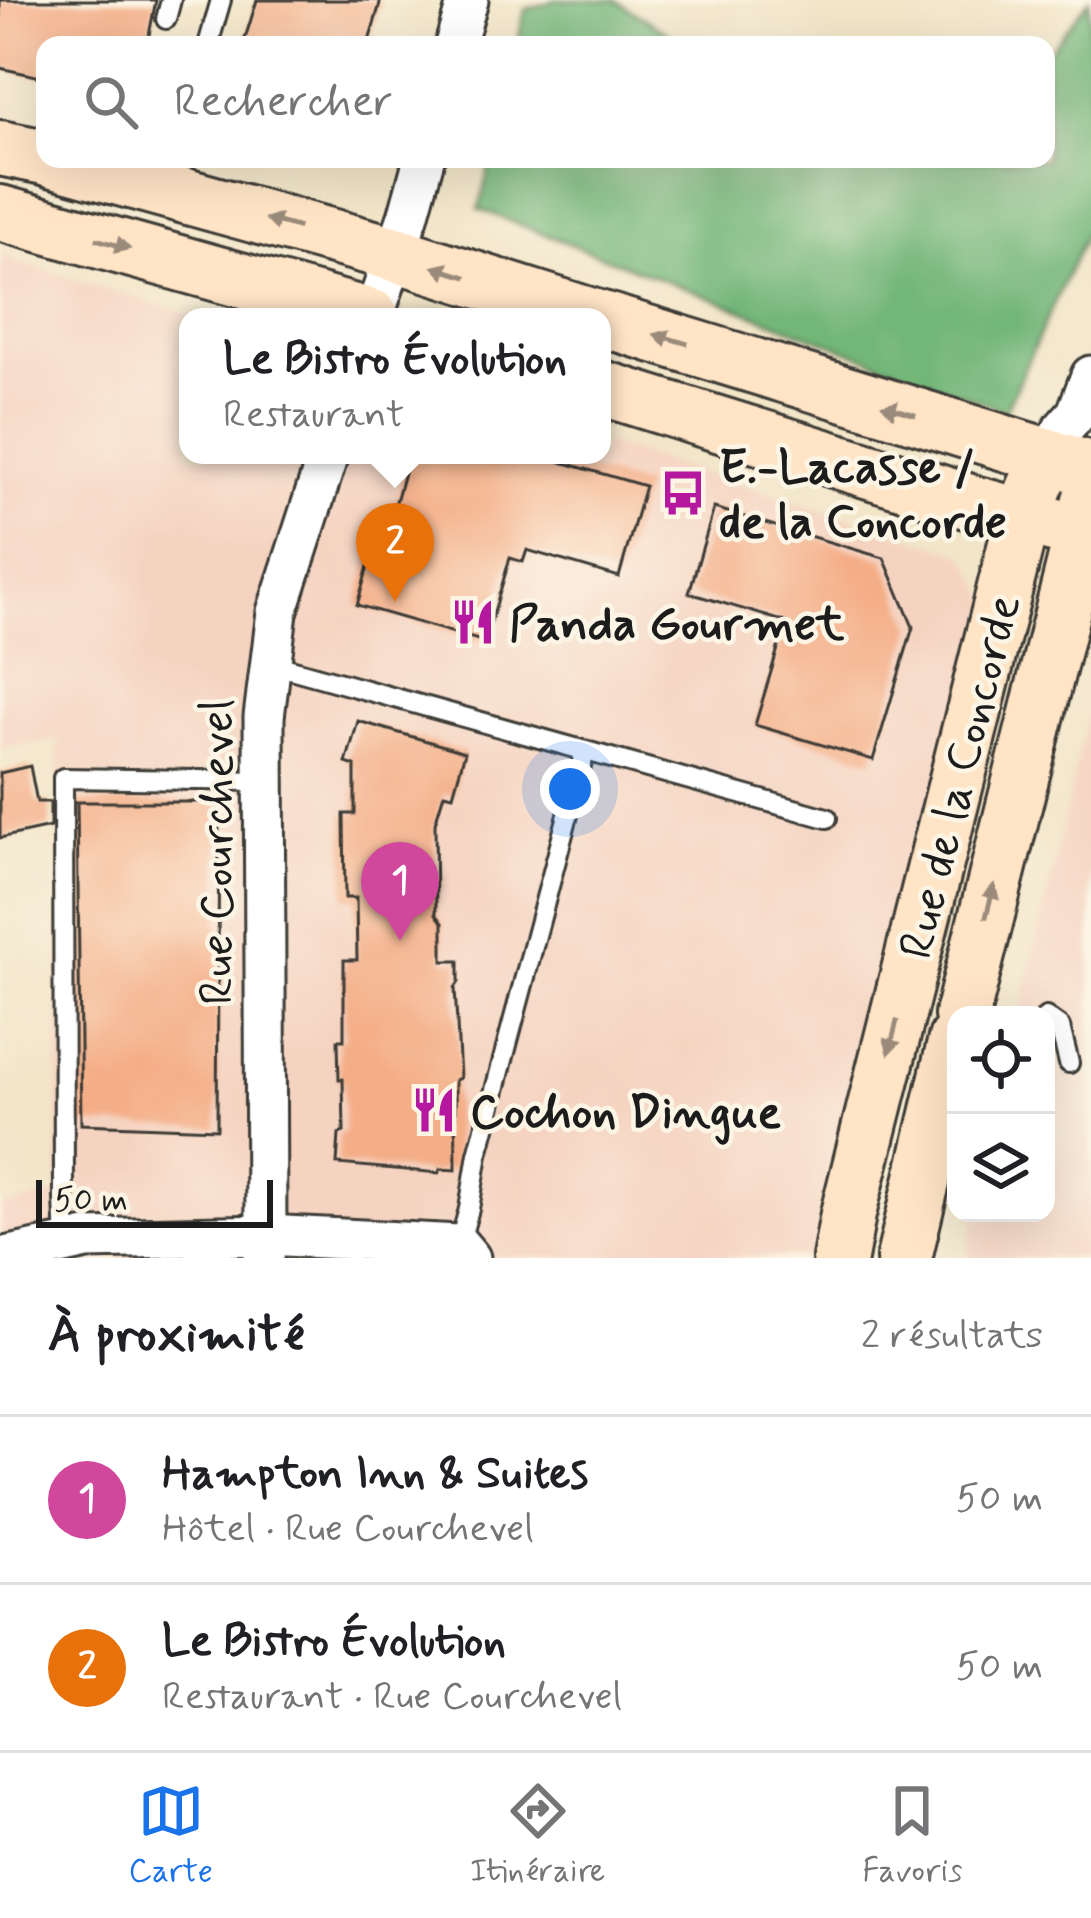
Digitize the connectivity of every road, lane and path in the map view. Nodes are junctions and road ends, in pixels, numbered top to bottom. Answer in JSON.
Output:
{"nodes":[{"id":1,"x":221,"y":0,"type":"edge"},
{"id":2,"x":468,"y":0,"type":"edge"},
{"id":3,"x":211,"y":36,"type":"edge"},
{"id":4,"x":458,"y":36,"type":"edge"},
{"id":5,"x":0,"y":148,"type":"edge"},
{"id":6,"x":36,"y":156,"type":"edge"},
{"id":7,"x":84,"y":168,"type":"edge"},
{"id":8,"x":422,"y":168,"type":"edge"},
{"id":9,"x":0,"y":213,"type":"edge"},
{"id":10,"x":394,"y":254,"type":"junction"},
{"id":11,"x":340,"y":308,"type":"edge"},
{"id":12,"x":375,"y":308,"type":"edge"},
{"id":13,"x":567,"y":308,"type":"edge"},
{"id":14,"x":611,"y":322,"type":"edge"},
{"id":15,"x":1091,"y":376,"type":"edge"},
{"id":16,"x":611,"y":391,"type":"edge"},
{"id":17,"x":1070,"y":463,"type":"edge"},
{"id":18,"x":325,"y":464,"type":"edge"},
{"id":19,"x":1023,"y":517,"type":"junction"},
{"id":20,"x":1088,"y":521,"type":"edge"},
{"id":21,"x":268,"y":663,"type":"junction"},
{"id":22,"x":584,"y":751,"type":"junction"},
{"id":23,"x":264,"y":781,"type":"junction"},
{"id":24,"x":827,"y":818,"type":"dead end"},
{"id":25,"x":964,"y":1006,"type":"edge"},
{"id":26,"x":1055,"y":1024,"type":"edge"},
{"id":27,"x":1069,"y":1063,"type":"dead end"},
{"id":28,"x":947,"y":1076,"type":"edge"},
{"id":29,"x":945,"y":1175,"type":"dead end"},
{"id":30,"x":907,"y":1240,"type":"edge"},
{"id":31,"x":66,"y":1244,"type":"junction"},
{"id":32,"x":265,"y":1246,"type":"edge"},
{"id":33,"x":465,"y":1251,"type":"edge"},
{"id":34,"x":1,"y":1258,"type":"edge"},
{"id":35,"x":840,"y":1258,"type":"edge"}],
"edges":[{"from":1,"to":3,"type":"lane"},
{"from":2,"to":4,"type":"street"},
{"from":5,"to":6,"type":"street"},
{"from":10,"to":7,"type":"street","one_way":true},
{"from":8,"to":10,"type":"street"},
{"from":9,"to":11,"type":"street","one_way":true},
{"from":10,"to":12,"type":"street"},
{"from":13,"to":10,"type":"street","one_way":true},
{"from":17,"to":14,"type":"street","one_way":true},
{"from":15,"to":17,"type":"street","name":"Rue de la Concorde"},
{"from":16,"to":19,"type":"street"},
{"from":17,"to":19,"type":"street","name":"Rue de la Concorde"},
{"from":18,"to":21,"type":"street","name":"Rue Courchevel"},
{"from":19,"to":20,"type":"street"},
{"from":19,"to":35,"type":"street","name":"Rue de la Concorde","one_way":true},
{"from":25,"to":20,"type":"street","name":"Rue de la Concorde","one_way":true},
{"from":21,"to":22,"type":"lane"},
{"from":21,"to":23,"type":"street","name":"Rue Courchevel"},
{"from":22,"to":24,"type":"lane"},
{"from":22,"to":33,"type":"lane"},
{"from":23,"to":31,"type":"lane"},
{"from":23,"to":32,"type":"street","name":"Rue Courchevel"},
{"from":26,"to":27,"type":"lane"},
{"from":28,"to":30,"type":"street"},
{"from":29,"to":30,"type":"lane"},
{"from":31,"to":32,"type":"street"},
{"from":31,"to":34,"type":"street"},
{"from":32,"to":33,"type":"street"}]}
